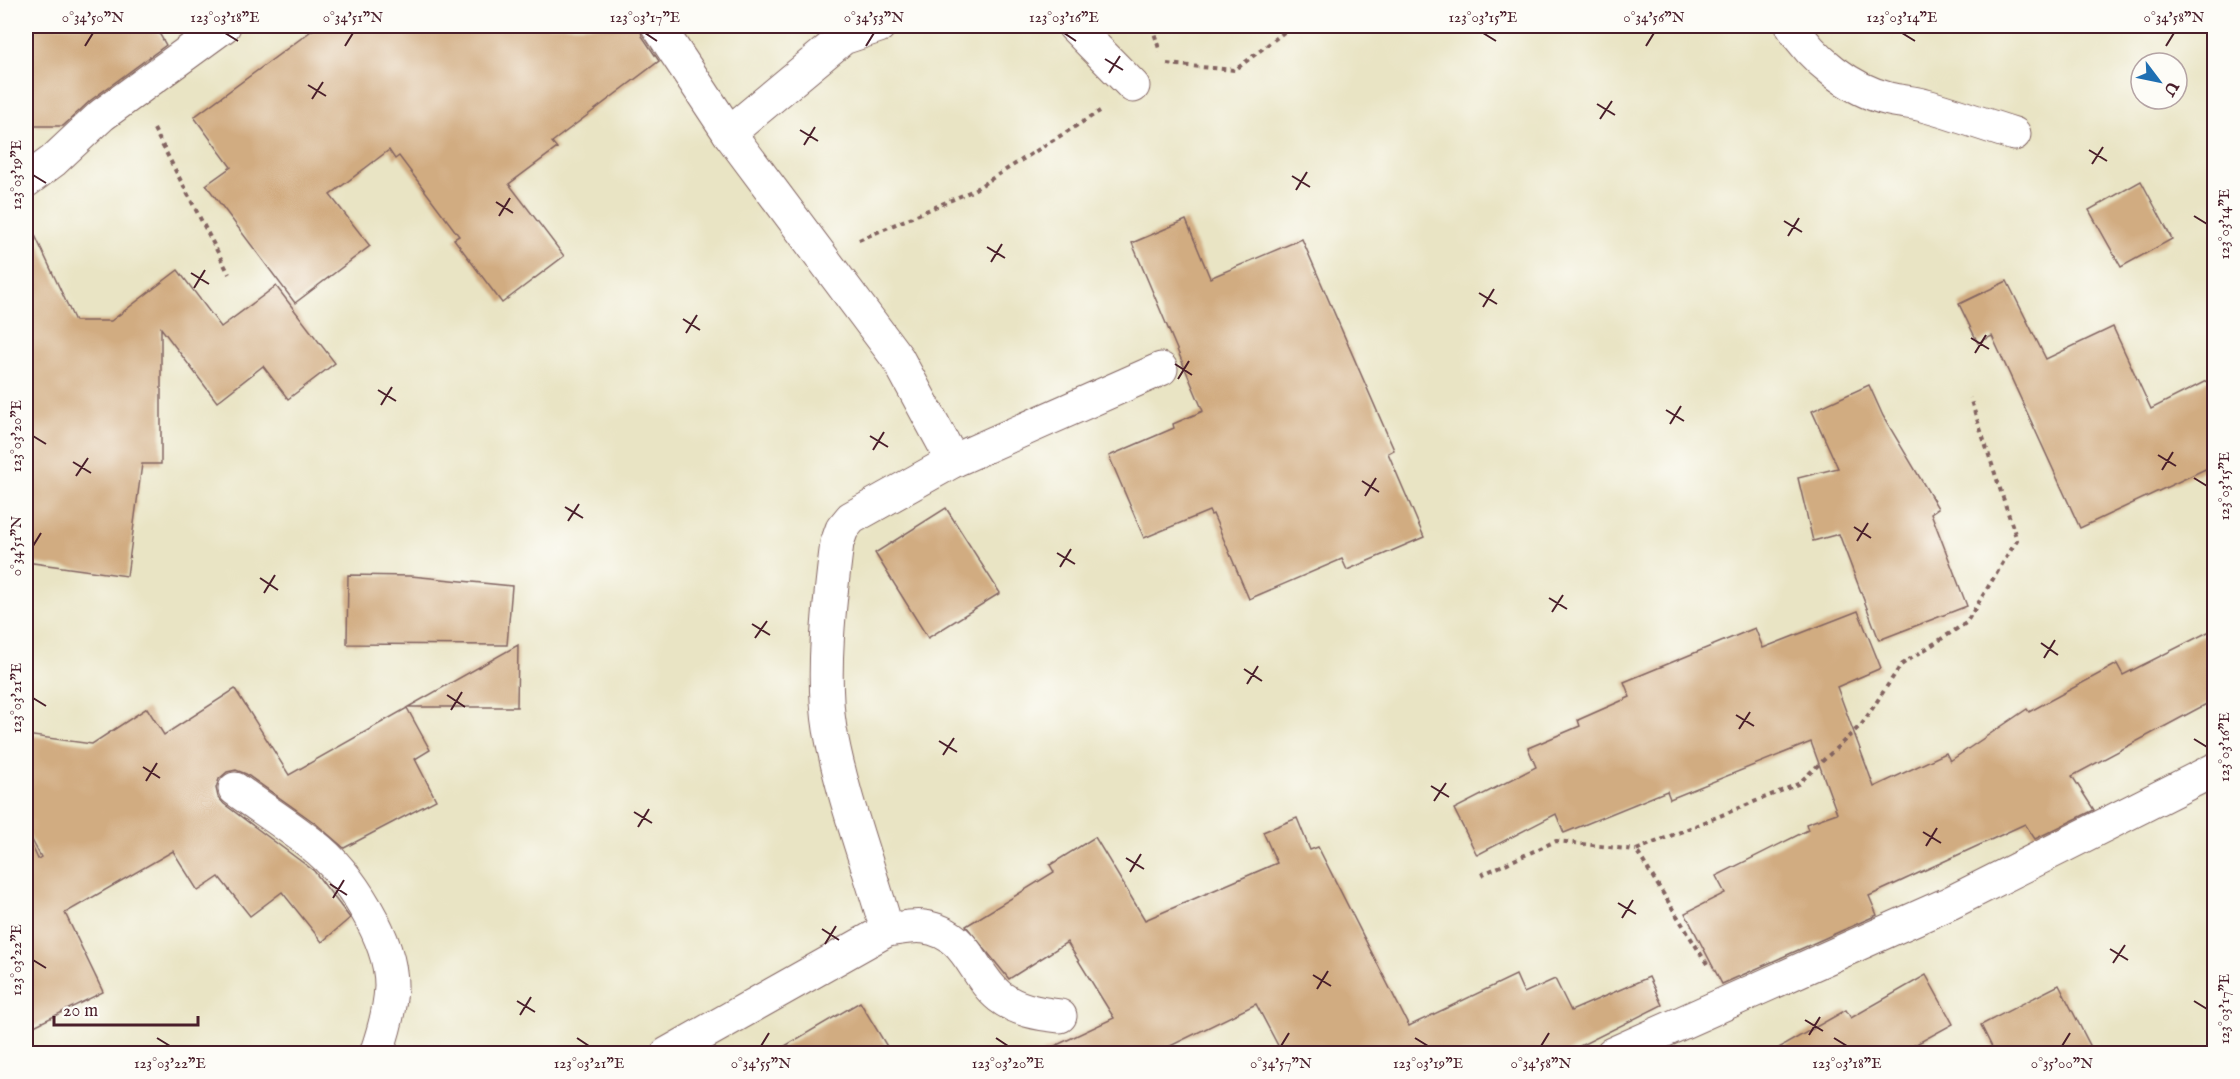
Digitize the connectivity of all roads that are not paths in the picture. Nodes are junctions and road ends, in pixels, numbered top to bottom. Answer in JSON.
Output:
{"nodes":[{"id":1,"x":224,"y":26,"type":"edge"},
{"id":2,"x":658,"y":26,"type":"edge"},
{"id":3,"x":879,"y":26,"type":"edge"},
{"id":4,"x":1074,"y":26,"type":"edge"},
{"id":5,"x":1792,"y":26,"type":"edge"},
{"id":6,"x":1133,"y":87,"type":"road end"},
{"id":7,"x":729,"y":133,"type":"junction"},
{"id":8,"x":2014,"y":134,"type":"dead end"},
{"id":9,"x":26,"y":181,"type":"edge"},
{"id":10,"x":1161,"y":369,"type":"dead end"},
{"id":11,"x":953,"y":461,"type":"junction"},
{"id":12,"x":2214,"y":770,"type":"edge"},
{"id":13,"x":234,"y":789,"type":"dead end"},
{"id":14,"x":887,"y":930,"type":"junction"},
{"id":15,"x":1060,"y":1016,"type":"dead end"},
{"id":16,"x":376,"y":1053,"type":"edge"},
{"id":17,"x":667,"y":1053,"type":"edge"},
{"id":18,"x":1612,"y":1053,"type":"edge"}],
"edges":[{"from":1,"to":9,"type":"street"},
{"from":2,"to":7,"type":"street"},
{"from":3,"to":7,"type":"street"},
{"from":4,"to":6,"type":"street"},
{"from":5,"to":8,"type":"street"},
{"from":7,"to":11,"type":"street"},
{"from":10,"to":11,"type":"street"},
{"from":11,"to":14,"type":"street"},
{"from":12,"to":18,"type":"street"},
{"from":13,"to":16,"type":"street"},
{"from":14,"to":15,"type":"street"},
{"from":14,"to":17,"type":"street"}]}
